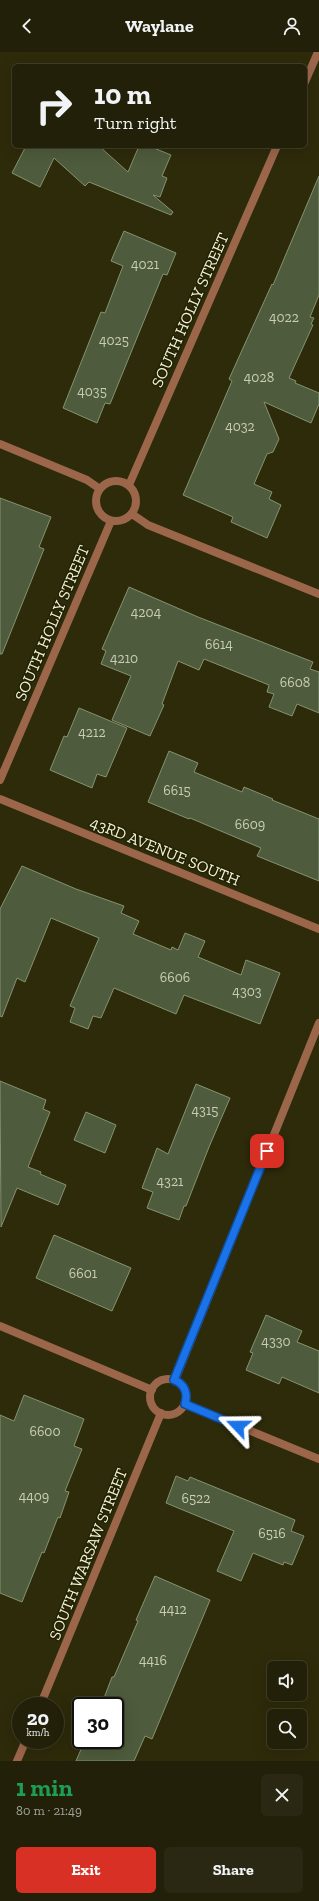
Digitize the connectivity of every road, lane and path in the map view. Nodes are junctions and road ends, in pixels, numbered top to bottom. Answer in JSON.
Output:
{"nodes":[{"id":1,"x":318,"y":52,"type":"edge"},
{"id":2,"x":307,"y":77,"type":"edge"},
{"id":3,"x":276,"y":148,"type":"edge"},
{"id":4,"x":0,"y":444,"type":"edge"},
{"id":5,"x":129,"y":485,"type":"junction"},
{"id":6,"x":100,"y":489,"type":"junction"},
{"id":7,"x":132,"y":514,"type":"junction"},
{"id":8,"x":111,"y":521,"type":"junction"},
{"id":9,"x":319,"y":594,"type":"edge"},
{"id":10,"x":0,"y":780,"type":"edge"},
{"id":11,"x":0,"y":799,"type":"edge"},
{"id":12,"x":319,"y":929,"type":"edge"},
{"id":13,"x":319,"y":1023,"type":"edge"},
{"id":14,"x":0,"y":1326,"type":"edge"},
{"id":15,"x":174,"y":1380,"type":"junction"},
{"id":16,"x":152,"y":1390,"type":"junction"},
{"id":17,"x":185,"y":1404,"type":"junction"},
{"id":18,"x":161,"y":1413,"type":"junction"},
{"id":19,"x":319,"y":1459,"type":"edge"},
{"id":20,"x":44,"y":1697,"type":"edge"},
{"id":21,"x":23,"y":1749,"type":"edge"},
{"id":22,"x":18,"y":1761,"type":"edge"}],
"edges":[{"from":1,"to":2,"type":"street"},
{"from":3,"to":5,"type":"street","name":"SOUTH HOLLY STREET"},
{"from":4,"to":6,"type":"street"},
{"from":5,"to":6,"type":"street"},
{"from":5,"to":7,"type":"street"},
{"from":6,"to":8,"type":"street"},
{"from":7,"to":8,"type":"street"},
{"from":7,"to":9,"type":"street"},
{"from":8,"to":10,"type":"street","name":"SOUTH HOLLY STREET"},
{"from":11,"to":12,"type":"street","name":"43RD AVENUE SOUTH"},
{"from":13,"to":15,"type":"street"},
{"from":14,"to":16,"type":"street"},
{"from":15,"to":16,"type":"street"},
{"from":15,"to":17,"type":"street"},
{"from":16,"to":18,"type":"street"},
{"from":17,"to":18,"type":"street"},
{"from":17,"to":19,"type":"street"},
{"from":18,"to":20,"type":"street","name":"SOUTH WARSAW STREET"},
{"from":21,"to":22,"type":"street"}]}
